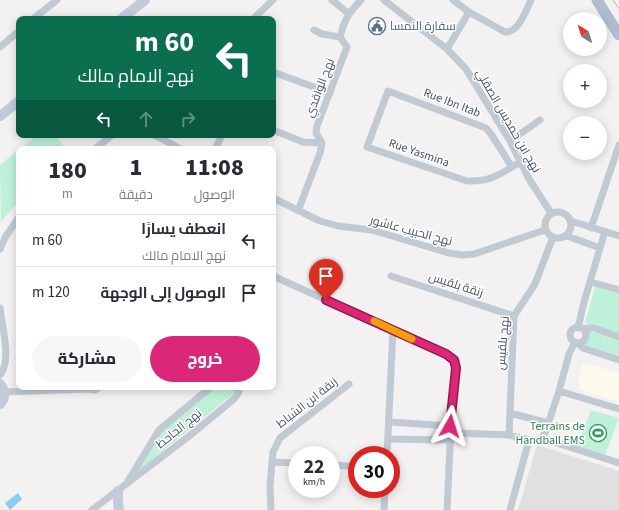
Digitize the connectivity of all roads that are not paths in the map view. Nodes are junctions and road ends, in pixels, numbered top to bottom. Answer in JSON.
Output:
{"nodes":[{"id":1,"x":56,"y":0,"type":"edge"},
{"id":2,"x":145,"y":0,"type":"edge"},
{"id":3,"x":273,"y":0,"type":"edge"},
{"id":4,"x":332,"y":0,"type":"edge"},
{"id":5,"x":361,"y":0,"type":"edge"},
{"id":6,"x":384,"y":0,"type":"edge"},
{"id":7,"x":454,"y":0,"type":"edge"},
{"id":8,"x":531,"y":0,"type":"edge"},
{"id":9,"x":597,"y":0,"type":"edge"},
{"id":10,"x":469,"y":12,"type":"junction"},
{"id":11,"x":348,"y":13,"type":"junction"},
{"id":12,"x":37,"y":16,"type":"edge"},
{"id":13,"x":125,"y":16,"type":"edge"},
{"id":14,"x":256,"y":16,"type":"edge"},
{"id":15,"x":314,"y":30,"type":"dead end"},
{"id":16,"x":16,"y":34,"type":"edge"},
{"id":17,"x":619,"y":35,"type":"edge"},
{"id":18,"x":340,"y":37,"type":"junction"},
{"id":19,"x":0,"y":47,"type":"edge"},
{"id":20,"x":447,"y":49,"type":"junction"},
{"id":21,"x":276,"y":73,"type":"edge"},
{"id":22,"x":388,"y":91,"type":"joint"},
{"id":23,"x":330,"y":93,"type":"junction"},
{"id":24,"x":16,"y":103,"type":"edge"},
{"id":25,"x":0,"y":116,"type":"edge"},
{"id":26,"x":540,"y":120,"type":"dead end"},
{"id":27,"x":276,"y":131,"type":"edge"},
{"id":28,"x":108,"y":138,"type":"edge"},
{"id":29,"x":162,"y":138,"type":"edge"},
{"id":30,"x":510,"y":141,"type":"junction"},
{"id":31,"x":322,"y":143,"type":"junction"},
{"id":32,"x":619,"y":145,"type":"edge"},
{"id":33,"x":99,"y":146,"type":"edge"},
{"id":34,"x":176,"y":146,"type":"edge"},
{"id":35,"x":520,"y":162,"type":"junction"},
{"id":36,"x":512,"y":167,"type":"junction"},
{"id":37,"x":276,"y":200,"type":"edge"},
{"id":38,"x":298,"y":211,"type":"junction"},
{"id":39,"x":551,"y":213,"type":"junction"},
{"id":40,"x":571,"y":221,"type":"junction"},
{"id":41,"x":16,"y":223,"type":"edge"},
{"id":42,"x":591,"y":228,"type":"junction"},
{"id":43,"x":545,"y":230,"type":"junction"},
{"id":44,"x":605,"y":232,"type":"junction"},
{"id":45,"x":567,"y":236,"type":"junction"},
{"id":46,"x":619,"y":236,"type":"edge"},
{"id":47,"x":553,"y":237,"type":"junction"},
{"id":48,"x":600,"y":248,"type":"junction"},
{"id":49,"x":0,"y":249,"type":"edge"},
{"id":50,"x":391,"y":276,"type":"dead end"},
{"id":51,"x":276,"y":277,"type":"edge"},
{"id":52,"x":590,"y":282,"type":"junction"},
{"id":53,"x":619,"y":290,"type":"edge"},
{"id":54,"x":0,"y":308,"type":"edge"},
{"id":55,"x":514,"y":316,"type":"junction"},
{"id":56,"x":581,"y":328,"type":"junction"},
{"id":57,"x":393,"y":330,"type":"junction"},
{"id":58,"x":619,"y":337,"type":"edge"},
{"id":59,"x":576,"y":343,"type":"junction"},
{"id":60,"x":619,"y":360,"type":"edge"},
{"id":61,"x":0,"y":375,"type":"edge"},
{"id":62,"x":349,"y":384,"type":"dead end"},
{"id":63,"x":2,"y":388,"type":"edge"},
{"id":64,"x":16,"y":388,"type":"edge"},
{"id":65,"x":207,"y":390,"type":"edge"},
{"id":66,"x":238,"y":390,"type":"edge"},
{"id":67,"x":559,"y":391,"type":"junction"},
{"id":68,"x":0,"y":404,"type":"edge"},
{"id":69,"x":619,"y":408,"type":"edge"},
{"id":70,"x":510,"y":413,"type":"junction"},
{"id":71,"x":389,"y":422,"type":"junction"},
{"id":72,"x":548,"y":423,"type":"junction"},
{"id":73,"x":450,"y":426,"type":"junction"},
{"id":74,"x":458,"y":433,"type":"junction"},
{"id":75,"x":508,"y":435,"type":"junction"},
{"id":76,"x":388,"y":438,"type":"junction"},
{"id":77,"x":541,"y":438,"type":"junction"},
{"id":78,"x":450,"y":440,"type":"junction"},
{"id":79,"x":529,"y":440,"type":"junction"},
{"id":80,"x":388,"y":446,"type":"edge"},
{"id":81,"x":272,"y":462,"type":"junction"},
{"id":82,"x":288,"y":463,"type":"edge"},
{"id":83,"x":619,"y":464,"type":"edge"},
{"id":84,"x":340,"y":466,"type":"edge"},
{"id":85,"x":348,"y":466,"type":"dead end"},
{"id":86,"x":122,"y":488,"type":"junction"},
{"id":87,"x":385,"y":498,"type":"edge"},
{"id":88,"x":92,"y":510,"type":"edge"},
{"id":89,"x":119,"y":510,"type":"edge"},
{"id":90,"x":272,"y":510,"type":"edge"},
{"id":91,"x":384,"y":510,"type":"edge"},
{"id":92,"x":447,"y":510,"type":"edge"},
{"id":93,"x":510,"y":510,"type":"edge"}],
"edges":[{"from":1,"to":12,"type":"street"},
{"from":2,"to":13,"type":"street"},
{"from":3,"to":14,"type":"street"},
{"from":4,"to":11,"type":"street"},
{"from":5,"to":11,"type":"street"},
{"from":6,"to":20,"type":"street","name":"نهج ابن حمديس الصقلي"},
{"from":7,"to":10,"type":"street"},
{"from":8,"to":10,"type":"street"},
{"from":9,"to":17,"type":"main road"},
{"from":10,"to":20,"type":"street"},
{"from":11,"to":18,"type":"street"},
{"from":15,"to":18,"type":"street"},
{"from":16,"to":19,"type":"street"},
{"from":18,"to":23,"type":"street","name":"نهج الواقدي"},
{"from":20,"to":30,"type":"street","name":"نهج ابن حمديس الصقلي"},
{"from":21,"to":23,"type":"street"},
{"from":22,"to":36,"type":"street","name":"Rue Ibn Itab"},
{"from":22,"to":36,"type":"street","name":"Rue Yasmina"},
{"from":23,"to":31,"type":"street","name":"نهج الواقدي"},
{"from":24,"to":25,"type":"street"},
{"from":26,"to":30,"type":"street"},
{"from":27,"to":31,"type":"street"},
{"from":28,"to":33,"type":"street"},
{"from":29,"to":34,"type":"street"},
{"from":30,"to":35,"type":"street","name":"نهج ابن حمديس الصقلي"},
{"from":31,"to":38,"type":"street","name":"نهج الواقدي"},
{"from":32,"to":42,"type":"street"},
{"from":35,"to":36,"type":"street","name":"Rue Yasmina"},
{"from":35,"to":39,"type":"street","name":"نهج ابن حمديس الصقلي"},
{"from":37,"to":38,"type":"street","name":"نهج الحبيب عاشور"},
{"from":38,"to":43,"type":"street","name":"نهج الحبيب عاشور"},
{"from":39,"to":40,"type":"street"},
{"from":39,"to":43,"type":"street"},
{"from":40,"to":42,"type":"street"},
{"from":40,"to":45,"type":"street"},
{"from":41,"to":49,"type":"street"},
{"from":42,"to":44,"type":"street"},
{"from":43,"to":47,"type":"street"},
{"from":44,"to":46,"type":"street"},
{"from":44,"to":48,"type":"street"},
{"from":45,"to":47,"type":"street"},
{"from":45,"to":48,"type":"street"},
{"from":47,"to":55,"type":"street","name":"نهج بلقيس"},
{"from":48,"to":52,"type":"street"},
{"from":50,"to":55,"type":"street","name":"زنقة بلقيس"},
{"from":51,"to":57,"type":"street"},
{"from":52,"to":53,"type":"street"},
{"from":52,"to":56,"type":"street"},
{"from":54,"to":61,"type":"street"},
{"from":55,"to":70,"type":"street","name":"نهج بلقيس"},
{"from":56,"to":58,"type":"street"},
{"from":56,"to":59,"type":"street"},
{"from":56,"to":59,"type":"street"},
{"from":57,"to":71,"type":"street"},
{"from":57,"to":73,"type":"street"},
{"from":59,"to":60,"type":"street"},
{"from":59,"to":67,"type":"street"},
{"from":62,"to":81,"type":"street","name":"زنقة ابن الشباط"},
{"from":63,"to":64,"type":"street"},
{"from":63,"to":68,"type":"street"},
{"from":65,"to":86,"type":"street","name":"نهج الجاحظ"},
{"from":66,"to":86,"type":"street","name":"نهج الجاحظ"},
{"from":67,"to":69,"type":"street"},
{"from":67,"to":72,"type":"street"},
{"from":70,"to":72,"type":"street"},
{"from":70,"to":75,"type":"street","name":"نهج بلقيس"},
{"from":71,"to":73,"type":"street"},
{"from":71,"to":76,"type":"street"},
{"from":72,"to":77,"type":"street"},
{"from":73,"to":74,"type":"street"},
{"from":73,"to":78,"type":"street"},
{"from":74,"to":75,"type":"street"},
{"from":74,"to":78,"type":"street"},
{"from":75,"to":79,"type":"street"},
{"from":76,"to":78,"type":"street"},
{"from":76,"to":80,"type":"street"},
{"from":77,"to":79,"type":"street"},
{"from":77,"to":83,"type":"street"},
{"from":78,"to":92,"type":"street"},
{"from":79,"to":93,"type":"street"},
{"from":81,"to":82,"type":"street"},
{"from":81,"to":90,"type":"street","name":"زنقة ابن الشباط"},
{"from":84,"to":85,"type":"street"},
{"from":86,"to":88,"type":"street","name":"نهج الجاحظ"},
{"from":86,"to":89,"type":"street"},
{"from":87,"to":91,"type":"street"}]}
